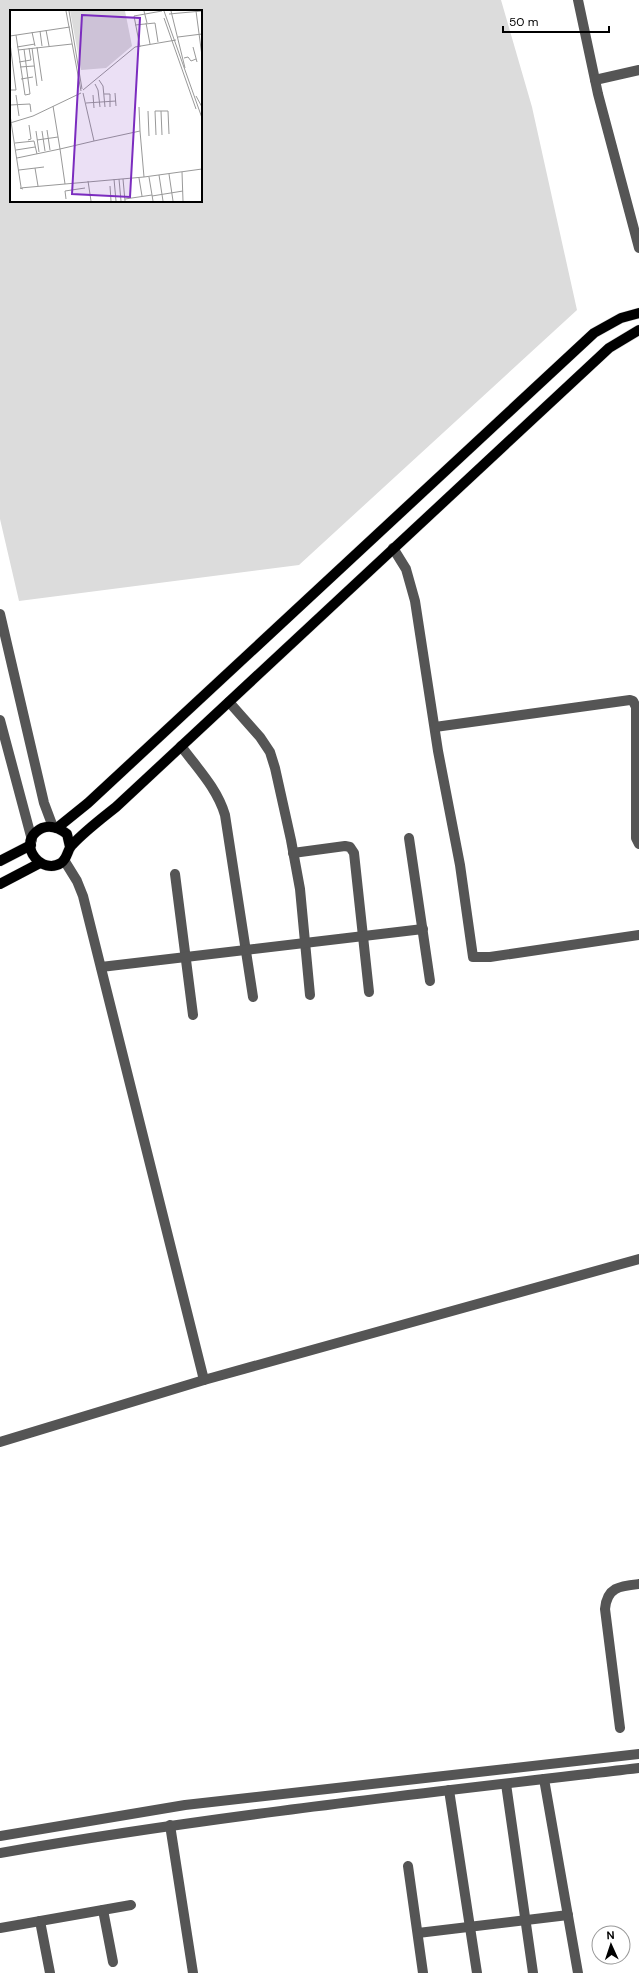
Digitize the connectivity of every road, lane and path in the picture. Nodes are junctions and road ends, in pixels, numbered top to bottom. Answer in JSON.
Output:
{"nodes":[{"id":1,"x":578,"y":0,"type":"edge"},
{"id":2,"x":639,"y":70,"type":"edge"},
{"id":3,"x":595,"y":80,"type":"junction"},
{"id":4,"x":639,"y":248,"type":"edge"},
{"id":5,"x":639,"y":312,"type":"edge"},
{"id":6,"x":639,"y":330,"type":"edge"},
{"id":7,"x":394,"y":548,"type":"junction"},
{"id":8,"x":0,"y":614,"type":"edge"},
{"id":9,"x":228,"y":702,"type":"junction"},
{"id":10,"x":0,"y":720,"type":"edge"},
{"id":11,"x":435,"y":727,"type":"junction"},
{"id":12,"x":181,"y":746,"type":"junction"},
{"id":13,"x":55,"y":827,"type":"junction"},
{"id":14,"x":409,"y":838,"type":"dead end"},
{"id":15,"x":31,"y":842,"type":"junction"},
{"id":16,"x":639,"y":844,"type":"edge"},
{"id":17,"x":70,"y":847,"type":"junction"},
{"id":18,"x":293,"y":853,"type":"junction"},
{"id":19,"x":64,"y":860,"type":"junction"},
{"id":20,"x":0,"y":861,"type":"edge"},
{"id":21,"x":40,"y":862,"type":"junction"},
{"id":22,"x":175,"y":874,"type":"dead end"},
{"id":23,"x":0,"y":884,"type":"edge"},
{"id":24,"x":423,"y":929,"type":"junction"},
{"id":25,"x":639,"y":935,"type":"edge"},
{"id":26,"x":364,"y":936,"type":"junction"},
{"id":27,"x":305,"y":942,"type":"junction"},
{"id":28,"x":246,"y":950,"type":"junction"},
{"id":29,"x":187,"y":956,"type":"junction"},
{"id":30,"x":101,"y":967,"type":"junction"},
{"id":31,"x":430,"y":981,"type":"dead end"},
{"id":32,"x":369,"y":992,"type":"dead end"},
{"id":33,"x":310,"y":995,"type":"dead end"},
{"id":34,"x":253,"y":997,"type":"dead end"},
{"id":35,"x":193,"y":1016,"type":"dead end"},
{"id":36,"x":639,"y":1259,"type":"edge"},
{"id":37,"x":204,"y":1380,"type":"junction"},
{"id":38,"x":0,"y":1442,"type":"edge"},
{"id":39,"x":639,"y":1584,"type":"edge"},
{"id":40,"x":620,"y":1728,"type":"dead end"},
{"id":41,"x":639,"y":1754,"type":"edge"},
{"id":42,"x":639,"y":1768,"type":"edge"},
{"id":43,"x":544,"y":1779,"type":"junction"},
{"id":44,"x":506,"y":1784,"type":"junction"},
{"id":45,"x":449,"y":1790,"type":"junction"},
{"id":46,"x":170,"y":1825,"type":"junction"},
{"id":47,"x":0,"y":1836,"type":"edge"},
{"id":48,"x":0,"y":1853,"type":"edge"},
{"id":49,"x":408,"y":1866,"type":"dead end"},
{"id":50,"x":131,"y":1905,"type":"dead end"},
{"id":51,"x":103,"y":1910,"type":"junction"},
{"id":52,"x":568,"y":1915,"type":"junction"},
{"id":53,"x":526,"y":1920,"type":"junction"},
{"id":54,"x":40,"y":1921,"type":"junction"},
{"id":55,"x":470,"y":1927,"type":"junction"},
{"id":56,"x":0,"y":1928,"type":"edge"},
{"id":57,"x":418,"y":1933,"type":"junction"},
{"id":58,"x":113,"y":1962,"type":"dead end"},
{"id":59,"x":50,"y":1973,"type":"edge"},
{"id":60,"x":193,"y":1973,"type":"edge"},
{"id":61,"x":423,"y":1973,"type":"edge"},
{"id":62,"x":477,"y":1973,"type":"edge"},
{"id":63,"x":533,"y":1973,"type":"edge"},
{"id":64,"x":578,"y":1973,"type":"edge"}],
"edges":[{"from":1,"to":3,"type":"street"},
{"from":2,"to":3,"type":"street"},
{"from":3,"to":4,"type":"street"},
{"from":5,"to":13,"type":"main road"},
{"from":6,"to":7,"type":"main road"},
{"from":7,"to":9,"type":"main road"},
{"from":7,"to":11,"type":"street"},
{"from":8,"to":13,"type":"street"},
{"from":9,"to":12,"type":"main road"},
{"from":9,"to":18,"type":"street"},
{"from":10,"to":15,"type":"street"},
{"from":11,"to":16,"type":"street"},
{"from":11,"to":25,"type":"street"},
{"from":12,"to":17,"type":"main road"},
{"from":12,"to":28,"type":"street"},
{"from":13,"to":15,"type":"main road"},
{"from":13,"to":17,"type":"main road"},
{"from":14,"to":24,"type":"street"},
{"from":15,"to":20,"type":"main road"},
{"from":15,"to":21,"type":"main road"},
{"from":17,"to":19,"type":"main road"},
{"from":18,"to":26,"type":"street"},
{"from":18,"to":27,"type":"street"},
{"from":19,"to":21,"type":"main road"},
{"from":19,"to":30,"type":"street"},
{"from":21,"to":23,"type":"main road"},
{"from":22,"to":29,"type":"street"},
{"from":24,"to":26,"type":"street"},
{"from":24,"to":31,"type":"street"},
{"from":26,"to":27,"type":"street"},
{"from":26,"to":32,"type":"street"},
{"from":27,"to":28,"type":"street"},
{"from":27,"to":33,"type":"street"},
{"from":28,"to":29,"type":"street"},
{"from":28,"to":34,"type":"street"},
{"from":29,"to":30,"type":"street"},
{"from":29,"to":35,"type":"street"},
{"from":30,"to":37,"type":"street"},
{"from":36,"to":37,"type":"street"},
{"from":37,"to":38,"type":"street"},
{"from":39,"to":40,"type":"street"},
{"from":41,"to":47,"type":"street"},
{"from":42,"to":43,"type":"street"},
{"from":43,"to":44,"type":"street"},
{"from":43,"to":52,"type":"street"},
{"from":44,"to":45,"type":"street"},
{"from":44,"to":53,"type":"street"},
{"from":45,"to":46,"type":"street"},
{"from":45,"to":55,"type":"street"},
{"from":46,"to":48,"type":"street"},
{"from":46,"to":60,"type":"street"},
{"from":49,"to":57,"type":"street"},
{"from":50,"to":51,"type":"street"},
{"from":51,"to":54,"type":"street"},
{"from":51,"to":58,"type":"street"},
{"from":52,"to":53,"type":"street"},
{"from":52,"to":64,"type":"street"},
{"from":53,"to":55,"type":"street"},
{"from":53,"to":63,"type":"street"},
{"from":54,"to":56,"type":"street"},
{"from":54,"to":59,"type":"street"},
{"from":55,"to":57,"type":"street"},
{"from":55,"to":62,"type":"street"},
{"from":57,"to":61,"type":"street"}]}
